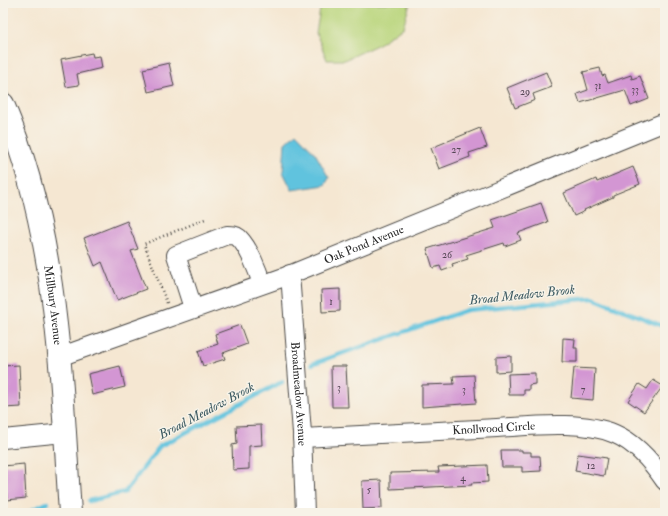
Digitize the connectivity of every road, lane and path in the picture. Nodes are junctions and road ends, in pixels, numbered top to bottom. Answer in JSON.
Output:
{"nodes":[{"id":1,"x":3,"y":104,"type":"edge"},
{"id":2,"x":665,"y":122,"type":"edge"},
{"id":3,"x":290,"y":274,"type":"junction"},
{"id":4,"x":262,"y":284,"type":"junction"},
{"id":5,"x":192,"y":308,"type":"junction"},
{"id":6,"x":59,"y":357,"type":"junction"},
{"id":7,"x":64,"y":433,"type":"junction"},
{"id":8,"x":3,"y":438,"type":"edge"},
{"id":9,"x":302,"y":438,"type":"junction"},
{"id":10,"x":665,"y":481,"type":"edge"},
{"id":11,"x":70,"y":513,"type":"edge"},
{"id":12,"x":305,"y":513,"type":"edge"}],
"edges":[{"from":1,"to":6,"type":"main road","name":"Millbury Avenue"},
{"from":2,"to":3,"type":"street","name":"Oak Pond Avenue"},
{"from":3,"to":4,"type":"street","name":"Oak Pond Avenue"},
{"from":3,"to":9,"type":"street","name":"Broadmeadow Avenue"},
{"from":4,"to":5,"type":"street","name":"Oak Pond Avenue"},
{"from":4,"to":5,"type":"street"},
{"from":5,"to":6,"type":"street","name":"Oak Pond Avenue"},
{"from":6,"to":7,"type":"main road","name":"Millbury Avenue"},
{"from":7,"to":8,"type":"street"},
{"from":7,"to":11,"type":"main road","name":"Millbury Avenue"},
{"from":9,"to":10,"type":"street","name":"Knollwood Circle"},
{"from":9,"to":12,"type":"street","name":"Broadmeadow Avenue"}]}
